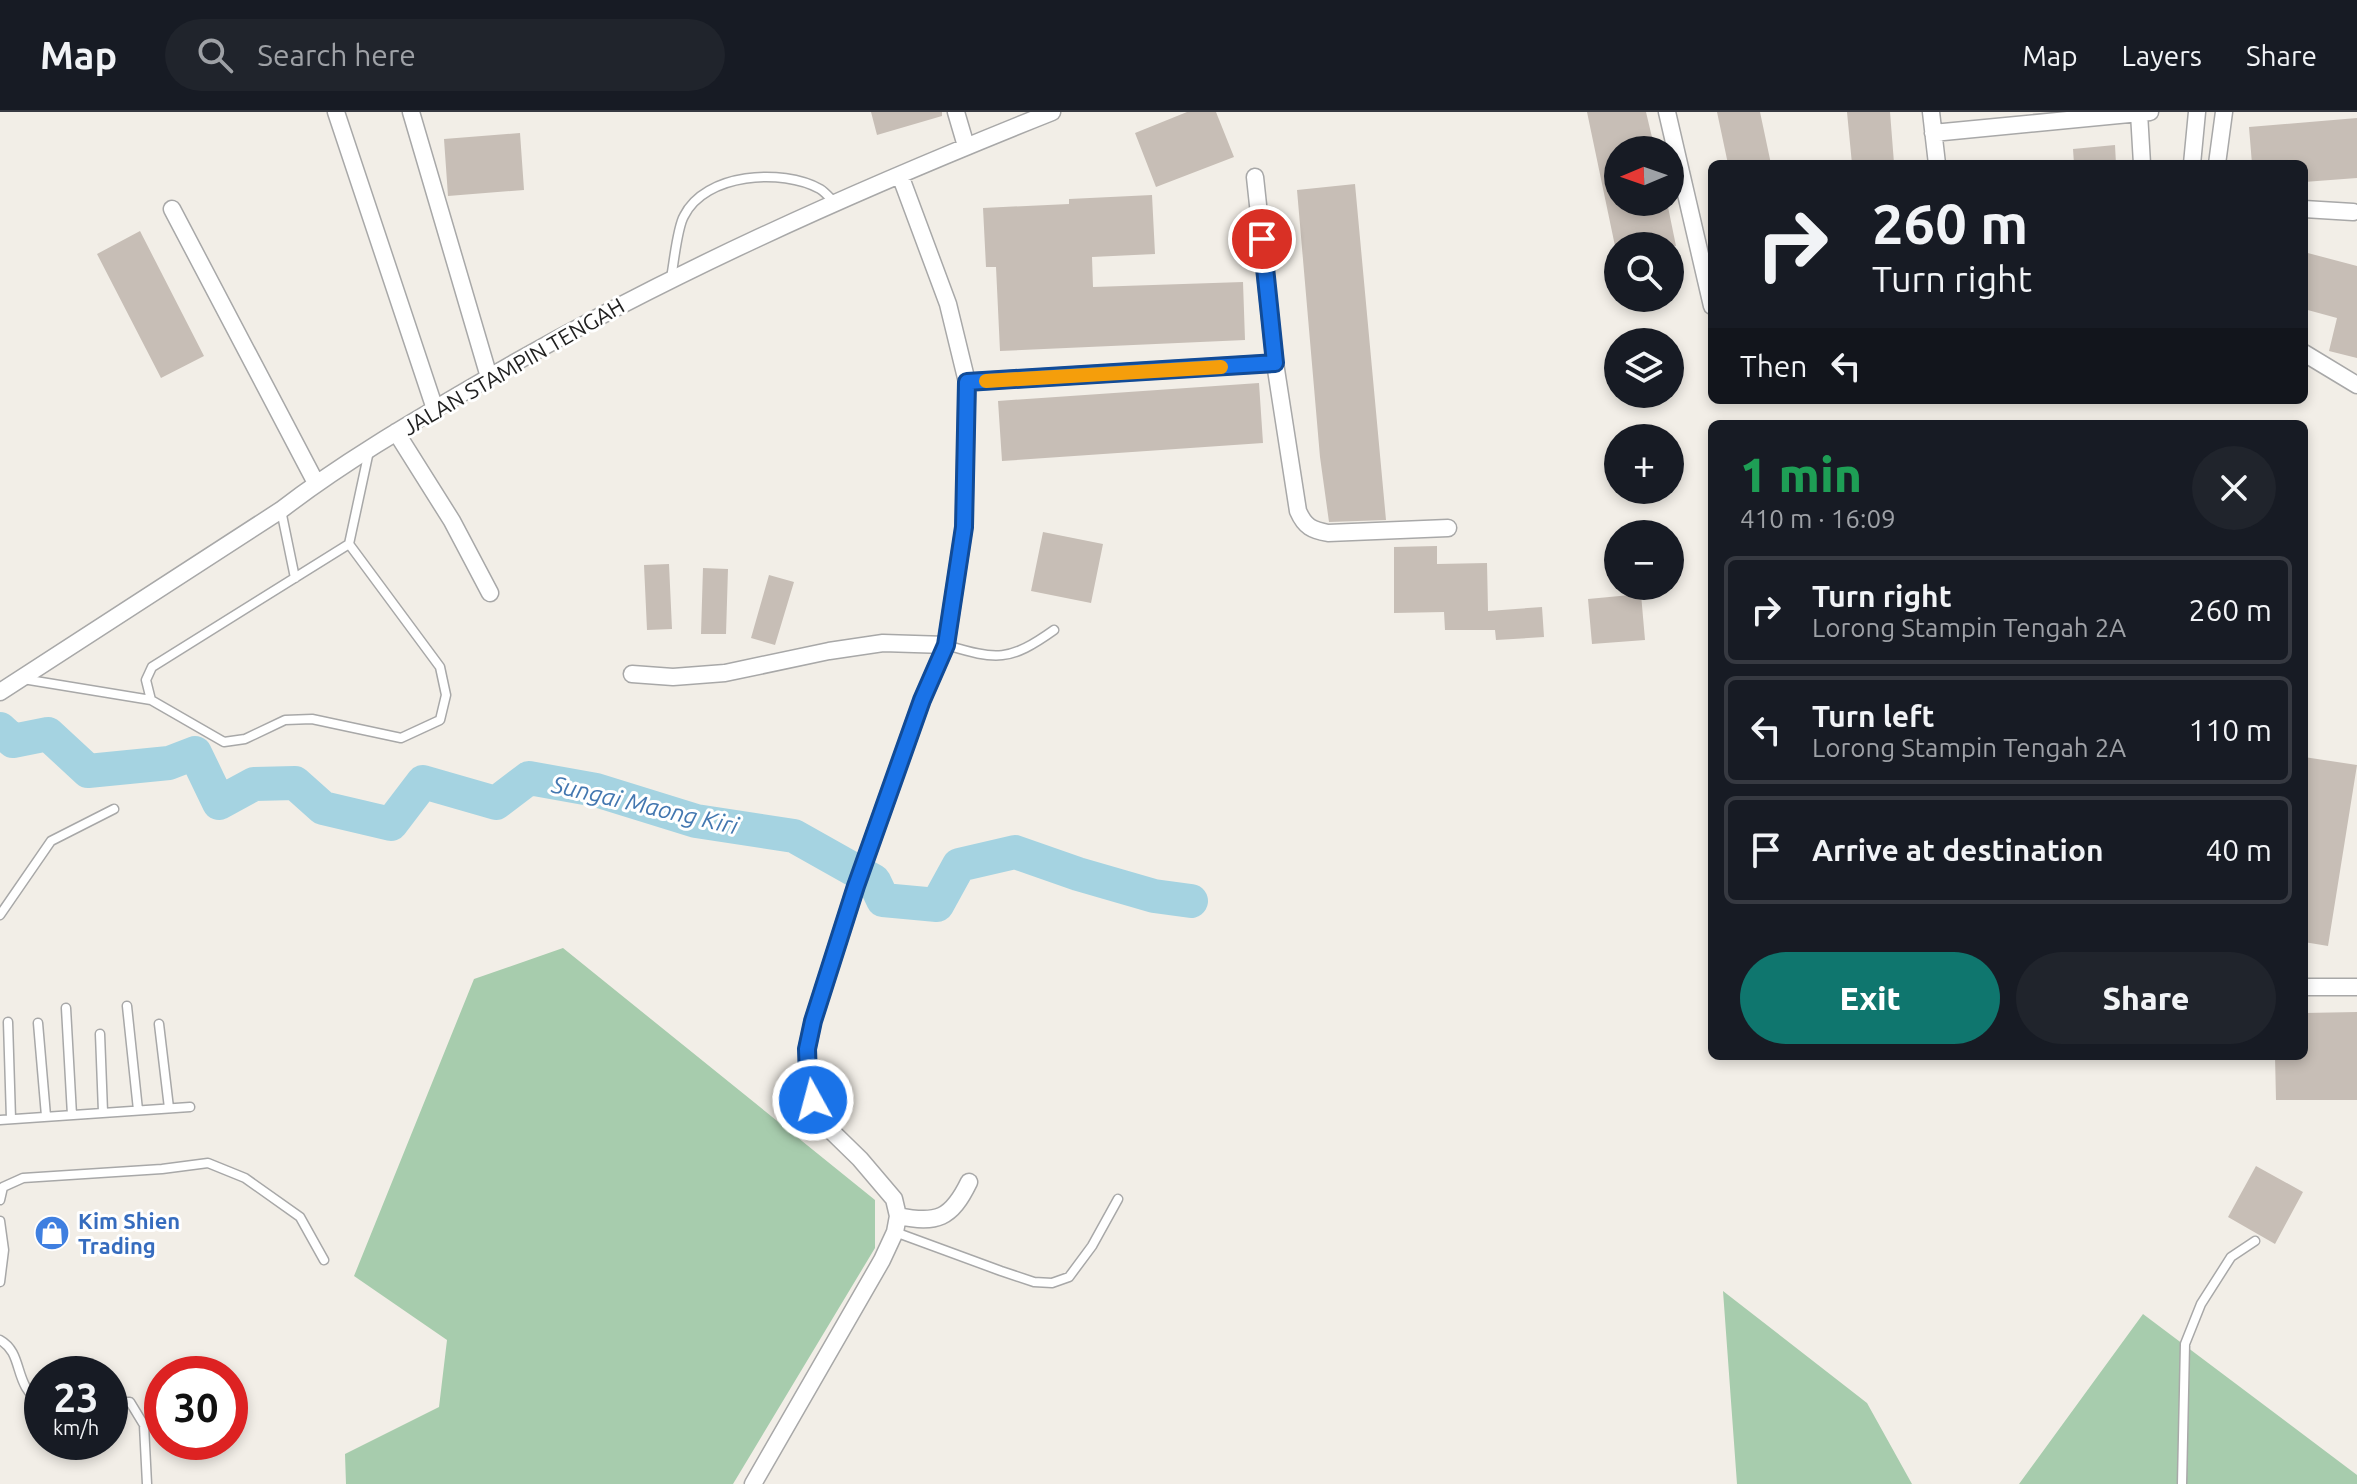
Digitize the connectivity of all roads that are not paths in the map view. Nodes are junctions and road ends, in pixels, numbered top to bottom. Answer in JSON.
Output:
{"nodes":[{"id":1,"x":336,"y":112,"type":"edge"},
{"id":2,"x":411,"y":112,"type":"edge"},
{"id":3,"x":956,"y":112,"type":"edge"},
{"id":4,"x":1052,"y":112,"type":"edge"},
{"id":5,"x":1667,"y":112,"type":"edge"},
{"id":6,"x":1931,"y":112,"type":"edge"},
{"id":7,"x":2197,"y":112,"type":"edge"},
{"id":8,"x":2224,"y":112,"type":"edge"},
{"id":9,"x":2145,"y":113,"type":"edge"},
{"id":10,"x":1933,"y":133,"type":"junction"},
{"id":11,"x":966,"y":146,"type":"junction"},
{"id":12,"x":1936,"y":160,"type":"edge"},
{"id":13,"x":2142,"y":160,"type":"edge"},
{"id":14,"x":2192,"y":160,"type":"edge"},
{"id":15,"x":2218,"y":160,"type":"edge"},
{"id":16,"x":900,"y":175,"type":"junction"},
{"id":17,"x":1255,"y":177,"type":"dead end"},
{"id":18,"x":834,"y":202,"type":"junction"},
{"id":19,"x":172,"y":209,"type":"dead end"},
{"id":20,"x":2308,"y":209,"type":"edge"},
{"id":21,"x":2353,"y":212,"type":"dead end"},
{"id":22,"x":671,"y":278,"type":"junction"},
{"id":23,"x":1708,"y":289,"type":"edge"},
{"id":24,"x":2308,"y":355,"type":"edge"},
{"id":25,"x":1275,"y":363,"type":"junction"},
{"id":26,"x":489,"y":377,"type":"junction"},
{"id":27,"x":967,"y":382,"type":"junction"},
{"id":28,"x":2357,"y":385,"type":"edge"},
{"id":29,"x":435,"y":409,"type":"junction"},
{"id":30,"x":396,"y":432,"type":"junction"},
{"id":31,"x":369,"y":449,"type":"junction"},
{"id":32,"x":316,"y":483,"type":"junction"},
{"id":33,"x":281,"y":510,"type":"junction"},
{"id":34,"x":1448,"y":528,"type":"dead end"},
{"id":35,"x":349,"y":544,"type":"junction"},
{"id":36,"x":295,"y":578,"type":"junction"},
{"id":37,"x":490,"y":593,"type":"dead end"},
{"id":38,"x":1054,"y":630,"type":"dead end"},
{"id":39,"x":946,"y":645,"type":"junction"},
{"id":40,"x":632,"y":674,"type":"dead end"},
{"id":41,"x":10,"y":685,"type":"edge"},
{"id":42,"x":151,"y":700,"type":"junction"},
{"id":43,"x":114,"y":809,"type":"dead end"},
{"id":44,"x":0,"y":915,"type":"edge"},
{"id":45,"x":2308,"y":987,"type":"edge"},
{"id":46,"x":2357,"y":987,"type":"edge"},
{"id":47,"x":127,"y":1006,"type":"dead end"},
{"id":48,"x":66,"y":1008,"type":"dead end"},
{"id":49,"x":8,"y":1022,"type":"dead end"},
{"id":50,"x":38,"y":1023,"type":"dead end"},
{"id":51,"x":159,"y":1024,"type":"dead end"},
{"id":52,"x":100,"y":1034,"type":"dead end"},
{"id":53,"x":190,"y":1107,"type":"dead end"},
{"id":54,"x":169,"y":1108,"type":"junction"},
{"id":55,"x":138,"y":1110,"type":"junction"},
{"id":56,"x":103,"y":1112,"type":"junction"},
{"id":57,"x":72,"y":1115,"type":"junction"},
{"id":58,"x":46,"y":1116,"type":"junction"},
{"id":59,"x":11,"y":1119,"type":"junction"},
{"id":60,"x":0,"y":1120,"type":"edge"},
{"id":61,"x":969,"y":1182,"type":"dead end"},
{"id":62,"x":1118,"y":1199,"type":"dead end"},
{"id":63,"x":0,"y":1200,"type":"edge"},
{"id":64,"x":0,"y":1221,"type":"edge"},
{"id":65,"x":896,"y":1224,"type":"junction"},
{"id":66,"x":2255,"y":1241,"type":"dead end"},
{"id":67,"x":324,"y":1260,"type":"dead end"},
{"id":68,"x":0,"y":1282,"type":"edge"},
{"id":69,"x":0,"y":1340,"type":"edge"},
{"id":70,"x":24,"y":1387,"type":"edge"},
{"id":71,"x":128,"y":1402,"type":"edge"},
{"id":72,"x":147,"y":1484,"type":"edge"},
{"id":73,"x":753,"y":1484,"type":"edge"},
{"id":74,"x":2182,"y":1484,"type":"edge"}],
"edges":[{"from":1,"to":29,"type":"street"},
{"from":2,"to":26,"type":"street"},
{"from":3,"to":11,"type":"street"},
{"from":4,"to":11,"type":"street","name":"JALAN STAMPIN TENGAH"},
{"from":5,"to":23,"type":"street"},
{"from":6,"to":10,"type":"street"},
{"from":7,"to":14,"type":"street"},
{"from":8,"to":15,"type":"street"},
{"from":9,"to":10,"type":"street"},
{"from":9,"to":13,"type":"street"},
{"from":10,"to":12,"type":"street"},
{"from":11,"to":16,"type":"street","name":"JALAN STAMPIN TENGAH"},
{"from":16,"to":18,"type":"street","name":"JALAN STAMPIN TENGAH"},
{"from":16,"to":27,"type":"street"},
{"from":17,"to":25,"type":"street"},
{"from":18,"to":22,"type":"street","name":"JALAN STAMPIN TENGAH"},
{"from":18,"to":22,"type":"lane"},
{"from":19,"to":32,"type":"street"},
{"from":20,"to":21,"type":"street"},
{"from":22,"to":26,"type":"street","name":"JALAN STAMPIN TENGAH"},
{"from":24,"to":28,"type":"street"},
{"from":25,"to":27,"type":"street"},
{"from":25,"to":34,"type":"street"},
{"from":26,"to":29,"type":"street","name":"JALAN STAMPIN TENGAH"},
{"from":27,"to":39,"type":"street"},
{"from":29,"to":30,"type":"street","name":"JALAN STAMPIN TENGAH"},
{"from":30,"to":31,"type":"street","name":"JALAN STAMPIN TENGAH"},
{"from":30,"to":37,"type":"street"},
{"from":31,"to":32,"type":"street","name":"JALAN STAMPIN TENGAH"},
{"from":31,"to":35,"type":"lane"},
{"from":32,"to":33,"type":"street","name":"JALAN STAMPIN TENGAH"},
{"from":33,"to":36,"type":"lane"},
{"from":33,"to":41,"type":"street","name":"JALAN STAMPIN TENGAH"},
{"from":35,"to":36,"type":"lane"},
{"from":35,"to":42,"type":"lane"},
{"from":36,"to":42,"type":"lane"},
{"from":38,"to":39,"type":"lane"},
{"from":39,"to":40,"type":"street"},
{"from":39,"to":65,"type":"street"},
{"from":41,"to":42,"type":"lane"},
{"from":43,"to":44,"type":"lane"},
{"from":45,"to":46,"type":"street"},
{"from":47,"to":55,"type":"lane"},
{"from":48,"to":57,"type":"lane"},
{"from":49,"to":59,"type":"lane"},
{"from":50,"to":58,"type":"lane"},
{"from":51,"to":54,"type":"lane"},
{"from":52,"to":56,"type":"lane"},
{"from":53,"to":54,"type":"lane"},
{"from":54,"to":55,"type":"lane"},
{"from":55,"to":56,"type":"lane"},
{"from":56,"to":57,"type":"lane"},
{"from":57,"to":58,"type":"lane"},
{"from":58,"to":59,"type":"lane"},
{"from":59,"to":60,"type":"lane"},
{"from":61,"to":65,"type":"street"},
{"from":62,"to":65,"type":"lane"},
{"from":63,"to":67,"type":"lane"},
{"from":64,"to":68,"type":"lane"},
{"from":65,"to":73,"type":"street"},
{"from":66,"to":74,"type":"lane"},
{"from":69,"to":70,"type":"lane"},
{"from":71,"to":72,"type":"lane"}]}
